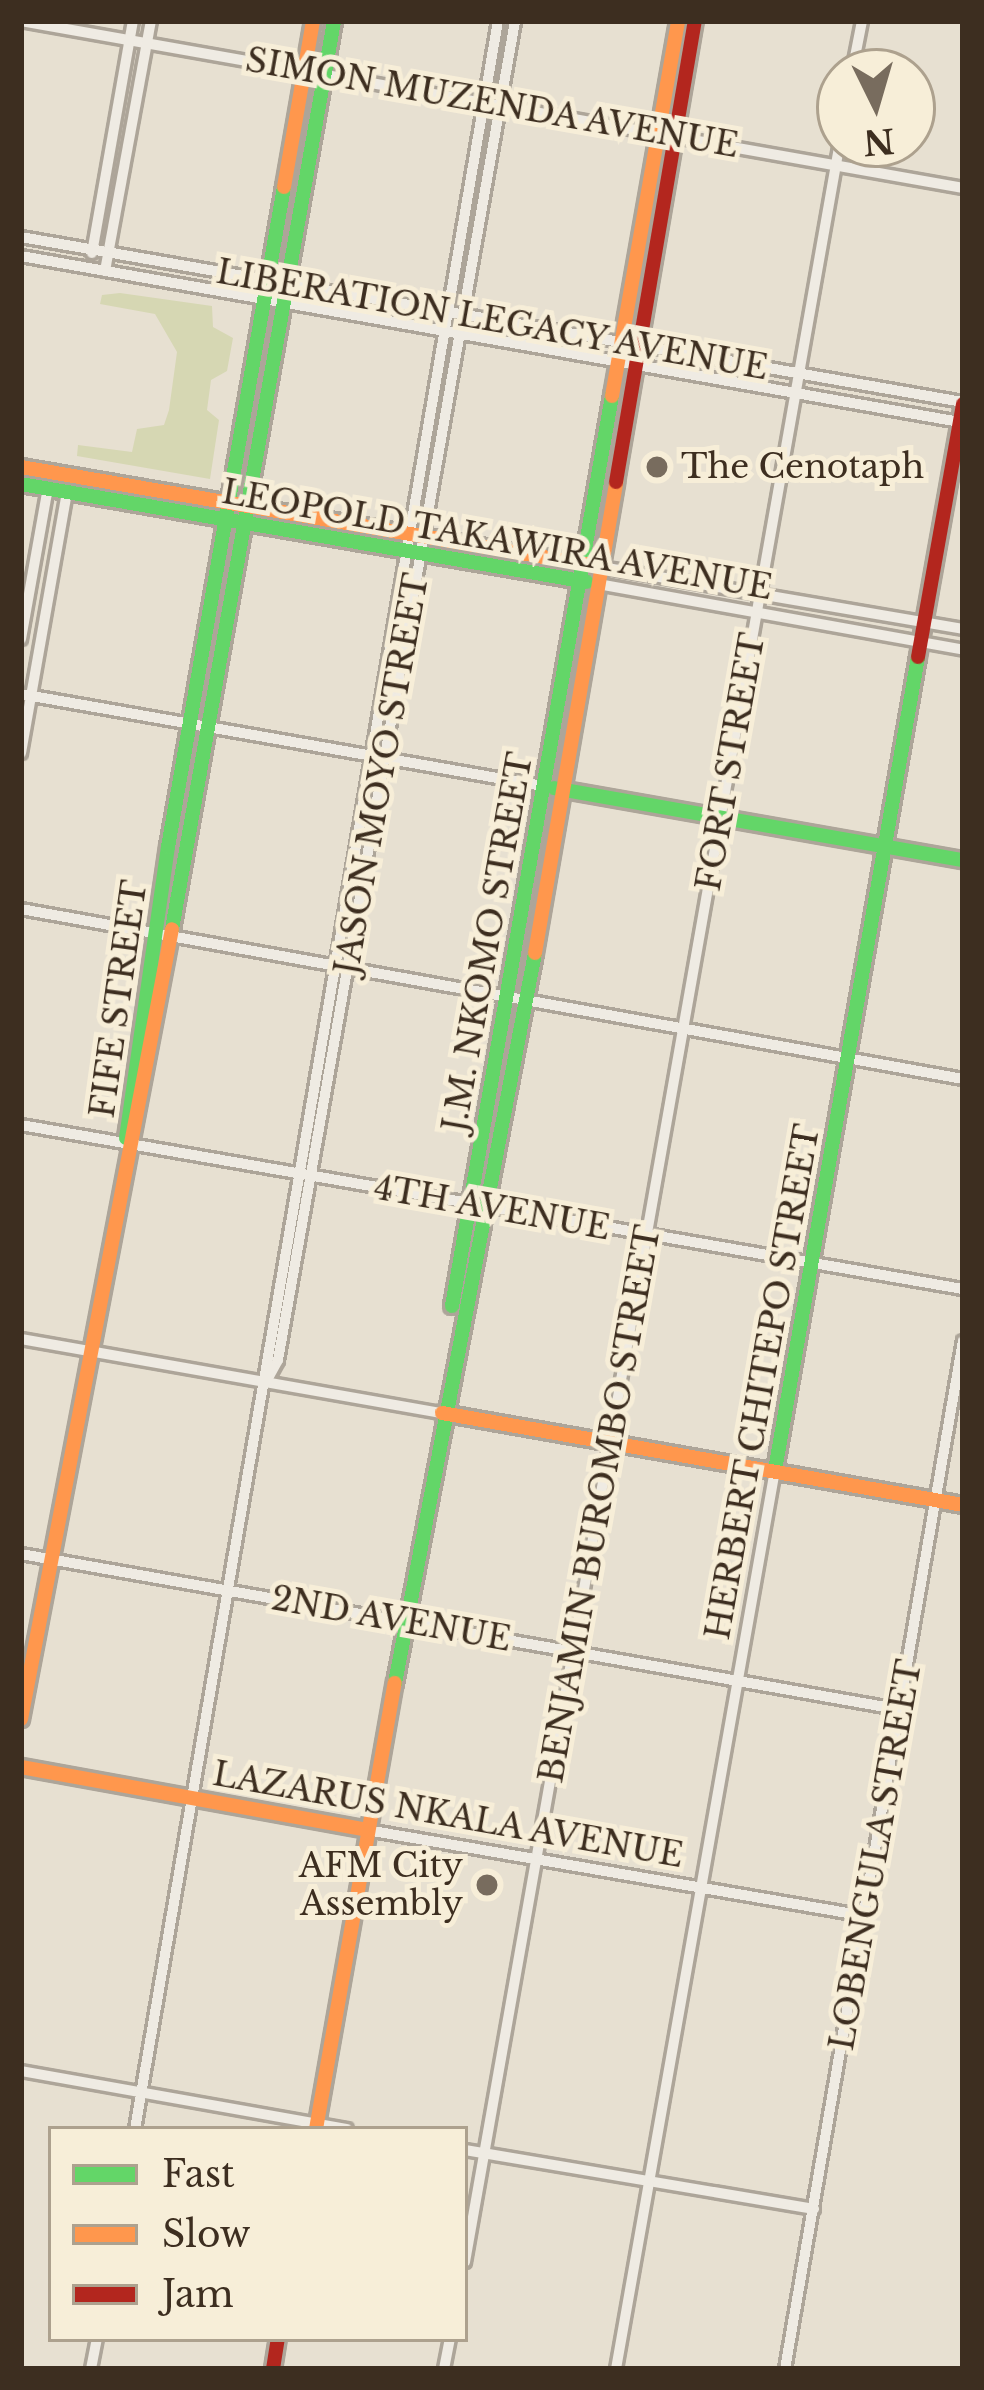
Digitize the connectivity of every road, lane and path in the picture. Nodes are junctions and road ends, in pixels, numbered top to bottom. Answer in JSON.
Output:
{"nodes":[{"id":1,"x":21,"y":21,"type":"edge"},
{"id":2,"x":134,"y":21,"type":"edge"},
{"id":3,"x":152,"y":21,"type":"edge"},
{"id":4,"x":313,"y":21,"type":"edge"},
{"id":5,"x":334,"y":21,"type":"edge"},
{"id":6,"x":498,"y":21,"type":"edge"},
{"id":7,"x":514,"y":21,"type":"edge"},
{"id":8,"x":678,"y":21,"type":"edge"},
{"id":9,"x":695,"y":21,"type":"edge"},
{"id":10,"x":130,"y":40,"type":"junction"},
{"id":11,"x":148,"y":43,"type":"junction"},
{"id":12,"x":305,"y":70,"type":"junction"},
{"id":13,"x":325,"y":74,"type":"junction"},
{"id":14,"x":484,"y":102,"type":"junction"},
{"id":15,"x":500,"y":105,"type":"junction"},
{"id":16,"x":658,"y":132,"type":"junction"},
{"id":17,"x":675,"y":135,"type":"junction"},
{"id":18,"x":816,"y":160,"type":"edge"},
{"id":19,"x":835,"y":168,"type":"edge"},
{"id":20,"x":857,"y":168,"type":"edge"},
{"id":21,"x":963,"y":188,"type":"edge"},
{"id":22,"x":21,"y":238,"type":"edge"},
{"id":23,"x":92,"y":250,"type":"junction"},
{"id":24,"x":108,"y":253,"type":"junction"},
{"id":25,"x":21,"y":256,"type":"edge"},
{"id":26,"x":89,"y":268,"type":"junction"},
{"id":27,"x":105,"y":271,"type":"junction"},
{"id":28,"x":268,"y":281,"type":"junction"},
{"id":29,"x":287,"y":284,"type":"junction"},
{"id":30,"x":265,"y":299,"type":"junction"},
{"id":31,"x":284,"y":302,"type":"junction"},
{"id":32,"x":447,"y":312,"type":"junction"},
{"id":33,"x":463,"y":315,"type":"junction"},
{"id":34,"x":444,"y":331,"type":"junction"},
{"id":35,"x":460,"y":333,"type":"junction"},
{"id":36,"x":620,"y":342,"type":"junction"},
{"id":37,"x":639,"y":346,"type":"junction"},
{"id":38,"x":617,"y":361,"type":"junction"},
{"id":39,"x":635,"y":364,"type":"junction"},
{"id":40,"x":798,"y":374,"type":"junction"},
{"id":41,"x":795,"y":392,"type":"junction"},
{"id":42,"x":963,"y":403,"type":"edge"},
{"id":43,"x":960,"y":422,"type":"edge"},
{"id":44,"x":21,"y":467,"type":"edge"},
{"id":45,"x":51,"y":472,"type":"junction"},
{"id":46,"x":21,"y":484,"type":"edge"},
{"id":47,"x":68,"y":484,"type":"junction"},
{"id":48,"x":48,"y":489,"type":"junction"},
{"id":49,"x":247,"y":506,"type":"junction"},
{"id":50,"x":227,"y":511,"type":"junction"},
{"id":51,"x":244,"y":523,"type":"junction"},
{"id":52,"x":416,"y":535,"type":"junction"},
{"id":53,"x":413,"y":552,"type":"junction"},
{"id":54,"x":580,"y":563,"type":"junction"},
{"id":55,"x":601,"y":567,"type":"junction"},
{"id":56,"x":578,"y":580,"type":"junction"},
{"id":57,"x":598,"y":584,"type":"junction"},
{"id":58,"x":760,"y":593,"type":"junction"},
{"id":59,"x":757,"y":612,"type":"junction"},
{"id":60,"x":925,"y":622,"type":"junction"},
{"id":61,"x":963,"y":629,"type":"edge"},
{"id":62,"x":21,"y":639,"type":"edge"},
{"id":63,"x":921,"y":642,"type":"junction"},
{"id":64,"x":963,"y":650,"type":"edge"},
{"id":65,"x":26,"y":694,"type":"edge"},
{"id":66,"x":190,"y":724,"type":"junction"},
{"id":67,"x":207,"y":727,"type":"junction"},
{"id":68,"x":21,"y":753,"type":"edge"},
{"id":69,"x":369,"y":755,"type":"junction"},
{"id":70,"x":384,"y":758,"type":"junction"},
{"id":71,"x":540,"y":785,"type":"junction"},
{"id":72,"x":562,"y":789,"type":"junction"},
{"id":73,"x":721,"y":817,"type":"junction"},
{"id":74,"x":885,"y":846,"type":"junction"},
{"id":75,"x":963,"y":860,"type":"edge"},
{"id":76,"x":21,"y":909,"type":"edge"},
{"id":77,"x":162,"y":934,"type":"junction"},
{"id":78,"x":332,"y":965,"type":"junction"},
{"id":79,"x":347,"y":968,"type":"junction"},
{"id":80,"x":506,"y":996,"type":"junction"},
{"id":81,"x":526,"y":1000,"type":"junction"},
{"id":82,"x":685,"y":1029,"type":"junction"},
{"id":83,"x":848,"y":1058,"type":"junction"},
{"id":84,"x":963,"y":1079,"type":"edge"},
{"id":85,"x":21,"y":1125,"type":"edge"},
{"id":86,"x":127,"y":1143,"type":"junction"},
{"id":87,"x":295,"y":1173,"type":"junction"},
{"id":88,"x":310,"y":1176,"type":"junction"},
{"id":89,"x":470,"y":1204,"type":"junction"},
{"id":90,"x":490,"y":1208,"type":"junction"},
{"id":91,"x":648,"y":1234,"type":"junction"},
{"id":92,"x":812,"y":1263,"type":"junction"},
{"id":93,"x":963,"y":1289,"type":"edge"},
{"id":94,"x":21,"y":1339,"type":"edge"},
{"id":95,"x":963,"y":1341,"type":"edge"},
{"id":96,"x":88,"y":1351,"type":"junction"},
{"id":97,"x":266,"y":1383,"type":"junction"},
{"id":98,"x":438,"y":1412,"type":"junction"},
{"id":99,"x":610,"y":1441,"type":"junction"},
{"id":100,"x":775,"y":1470,"type":"junction"},
{"id":101,"x":937,"y":1501,"type":"junction"},
{"id":102,"x":963,"y":1505,"type":"edge"},
{"id":103,"x":21,"y":1554,"type":"edge"},
{"id":104,"x":50,"y":1559,"type":"junction"},
{"id":105,"x":227,"y":1590,"type":"junction"},
{"id":106,"x":401,"y":1621,"type":"junction"},
{"id":107,"x":572,"y":1652,"type":"junction"},
{"id":108,"x":738,"y":1682,"type":"junction"},
{"id":109,"x":902,"y":1710,"type":"junction"},
{"id":110,"x":21,"y":1719,"type":"edge"},
{"id":111,"x":21,"y":1767,"type":"edge"},
{"id":112,"x":189,"y":1797,"type":"junction"},
{"id":113,"x":364,"y":1829,"type":"junction"},
{"id":114,"x":537,"y":1859,"type":"junction"},
{"id":115,"x":702,"y":1888,"type":"junction"},
{"id":116,"x":865,"y":1916,"type":"junction"},
{"id":117,"x":21,"y":2071,"type":"edge"},
{"id":118,"x":142,"y":2091,"type":"junction"},
{"id":119,"x":136,"y":2126,"type":"edge"},
{"id":120,"x":316,"y":2126,"type":"edge"},
{"id":121,"x":468,"y":2150,"type":"edge"},
{"id":122,"x":486,"y":2153,"type":"junction"},
{"id":123,"x":650,"y":2182,"type":"junction"},
{"id":124,"x":814,"y":2209,"type":"junction"},
{"id":125,"x":468,"y":2246,"type":"edge"},
{"id":126,"x":616,"y":2369,"type":"edge"},
{"id":127,"x":785,"y":2369,"type":"edge"}],
"edges":[{"from":1,"to":10,"type":"street","name":"SIMON MUZENDA AVENUE"},
{"from":2,"to":10,"type":"street"},
{"from":3,"to":11,"type":"street"},
{"from":4,"to":12,"type":"main road","name":"FIFE STREET"},
{"from":5,"to":13,"type":"main road","name":"FIFE STREET"},
{"from":6,"to":14,"type":"street","name":"JASON MOYO STREET"},
{"from":7,"to":15,"type":"street","name":"JASON MOYO STREET"},
{"from":8,"to":16,"type":"main road","name":"J.M. NKOMO STREET"},
{"from":9,"to":17,"type":"main road","name":"J.M. NKOMO STREET"},
{"from":10,"to":11,"type":"street","name":"SIMON MUZENDA AVENUE"},
{"from":10,"to":23,"type":"street"},
{"from":11,"to":12,"type":"street","name":"SIMON MUZENDA AVENUE"},
{"from":11,"to":24,"type":"street"},
{"from":12,"to":13,"type":"street","name":"SIMON MUZENDA AVENUE"},
{"from":12,"to":28,"type":"main road","name":"FIFE STREET"},
{"from":13,"to":14,"type":"street","name":"SIMON MUZENDA AVENUE"},
{"from":13,"to":29,"type":"main road","name":"FIFE STREET"},
{"from":14,"to":15,"type":"street","name":"SIMON MUZENDA AVENUE"},
{"from":14,"to":32,"type":"street","name":"JASON MOYO STREET"},
{"from":15,"to":16,"type":"street","name":"SIMON MUZENDA AVENUE"},
{"from":15,"to":33,"type":"street","name":"JASON MOYO STREET"},
{"from":16,"to":17,"type":"street","name":"SIMON MUZENDA AVENUE"},
{"from":16,"to":36,"type":"main road","name":"J.M. NKOMO STREET"},
{"from":17,"to":18,"type":"street","name":"SIMON MUZENDA AVENUE"},
{"from":17,"to":37,"type":"main road","name":"J.M. NKOMO STREET"},
{"from":19,"to":40,"type":"street","name":"FORT STREET"},
{"from":20,"to":21,"type":"street","name":"SIMON MUZENDA AVENUE"},
{"from":22,"to":23,"type":"street","name":"LIBERATION LEGACY AVENUE"},
{"from":23,"to":24,"type":"street","name":"LIBERATION LEGACY AVENUE"},
{"from":23,"to":26,"type":"street"},
{"from":24,"to":27,"type":"street"},
{"from":24,"to":28,"type":"street","name":"LIBERATION LEGACY AVENUE"},
{"from":25,"to":26,"type":"street","name":"LIBERATION LEGACY AVENUE"},
{"from":26,"to":27,"type":"street","name":"LIBERATION LEGACY AVENUE"},
{"from":27,"to":30,"type":"street","name":"LIBERATION LEGACY AVENUE"},
{"from":28,"to":29,"type":"street","name":"LIBERATION LEGACY AVENUE"},
{"from":28,"to":30,"type":"main road","name":"FIFE STREET"},
{"from":29,"to":31,"type":"main road","name":"FIFE STREET"},
{"from":29,"to":32,"type":"street","name":"LIBERATION LEGACY AVENUE"},
{"from":30,"to":31,"type":"street","name":"LIBERATION LEGACY AVENUE"},
{"from":30,"to":50,"type":"main road","name":"FIFE STREET"},
{"from":31,"to":34,"type":"street","name":"LIBERATION LEGACY AVENUE"},
{"from":31,"to":49,"type":"main road","name":"FIFE STREET"},
{"from":32,"to":33,"type":"street","name":"LIBERATION LEGACY AVENUE"},
{"from":32,"to":34,"type":"street","name":"JASON MOYO STREET"},
{"from":33,"to":35,"type":"street","name":"JASON MOYO STREET"},
{"from":33,"to":36,"type":"street","name":"LIBERATION LEGACY AVENUE"},
{"from":34,"to":35,"type":"street","name":"LIBERATION LEGACY AVENUE"},
{"from":34,"to":52,"type":"street","name":"JASON MOYO STREET"},
{"from":35,"to":38,"type":"street","name":"LIBERATION LEGACY AVENUE"},
{"from":35,"to":52,"type":"street","name":"JASON MOYO STREET"},
{"from":36,"to":37,"type":"street","name":"LIBERATION LEGACY AVENUE"},
{"from":36,"to":38,"type":"main road","name":"J.M. NKOMO STREET"},
{"from":37,"to":39,"type":"main road","name":"J.M. NKOMO STREET"},
{"from":37,"to":40,"type":"street","name":"LIBERATION LEGACY AVENUE"},
{"from":38,"to":39,"type":"street","name":"LIBERATION LEGACY AVENUE"},
{"from":38,"to":54,"type":"main road","name":"J.M. NKOMO STREET"},
{"from":39,"to":41,"type":"street","name":"LIBERATION LEGACY AVENUE"},
{"from":39,"to":55,"type":"main road","name":"J.M. NKOMO STREET"},
{"from":40,"to":41,"type":"street","name":"FORT STREET"},
{"from":40,"to":42,"type":"street","name":"LIBERATION LEGACY AVENUE"},
{"from":41,"to":43,"type":"street","name":"LIBERATION LEGACY AVENUE"},
{"from":41,"to":58,"type":"street","name":"FORT STREET"},
{"from":42,"to":43,"type":"main road","name":"HERBERT CHITEPO STREET"},
{"from":43,"to":60,"type":"main road","name":"HERBERT CHITEPO STREET"},
{"from":44,"to":45,"type":"main road","name":"LEOPOLD TAKAWIRA AVENUE"},
{"from":45,"to":47,"type":"main road","name":"LEOPOLD TAKAWIRA AVENUE"},
{"from":45,"to":48,"type":"street"},
{"from":46,"to":48,"type":"main road","name":"LEOPOLD TAKAWIRA AVENUE"},
{"from":47,"to":48,"type":"main road","name":"LEOPOLD TAKAWIRA AVENUE"},
{"from":47,"to":50,"type":"main road","name":"LEOPOLD TAKAWIRA AVENUE"},
{"from":47,"to":65,"type":"street"},
{"from":48,"to":62,"type":"street"},
{"from":49,"to":50,"type":"main road","name":"LEOPOLD TAKAWIRA AVENUE"},
{"from":49,"to":51,"type":"main road","name":"FIFE STREET"},
{"from":49,"to":52,"type":"main road","name":"LEOPOLD TAKAWIRA AVENUE"},
{"from":50,"to":51,"type":"main road","name":"LEOPOLD TAKAWIRA AVENUE"},
{"from":50,"to":66,"type":"main road","name":"FIFE STREET"},
{"from":51,"to":53,"type":"main road","name":"LEOPOLD TAKAWIRA AVENUE"},
{"from":51,"to":67,"type":"main road","name":"FIFE STREET"},
{"from":52,"to":53,"type":"street","name":"JASON MOYO STREET"},
{"from":52,"to":54,"type":"main road","name":"LEOPOLD TAKAWIRA AVENUE"},
{"from":53,"to":56,"type":"main road","name":"LEOPOLD TAKAWIRA AVENUE"},
{"from":53,"to":69,"type":"street","name":"JASON MOYO STREET"},
{"from":53,"to":70,"type":"street","name":"JASON MOYO STREET"},
{"from":54,"to":55,"type":"main road","name":"LEOPOLD TAKAWIRA AVENUE"},
{"from":54,"to":56,"type":"main road","name":"J.M. NKOMO STREET"},
{"from":55,"to":57,"type":"main road","name":"J.M. NKOMO STREET"},
{"from":55,"to":58,"type":"street","name":"LEOPOLD TAKAWIRA AVENUE"},
{"from":56,"to":57,"type":"main road","name":"LEOPOLD TAKAWIRA AVENUE"},
{"from":56,"to":71,"type":"main road","name":"J.M. NKOMO STREET"},
{"from":57,"to":59,"type":"street","name":"LEOPOLD TAKAWIRA AVENUE"},
{"from":57,"to":72,"type":"main road","name":"J.M. NKOMO STREET"},
{"from":58,"to":59,"type":"street","name":"FORT STREET"},
{"from":58,"to":60,"type":"street","name":"LEOPOLD TAKAWIRA AVENUE"},
{"from":59,"to":63,"type":"street","name":"LEOPOLD TAKAWIRA AVENUE"},
{"from":59,"to":73,"type":"street","name":"FORT STREET"},
{"from":60,"to":61,"type":"street","name":"LEOPOLD TAKAWIRA AVENUE"},
{"from":60,"to":63,"type":"main road","name":"HERBERT CHITEPO STREET"},
{"from":63,"to":64,"type":"street","name":"LEOPOLD TAKAWIRA AVENUE"},
{"from":63,"to":74,"type":"main road","name":"HERBERT CHITEPO STREET"},
{"from":65,"to":66,"type":"street"},
{"from":65,"to":68,"type":"street"},
{"from":66,"to":67,"type":"street"},
{"from":66,"to":77,"type":"main road","name":"FIFE STREET"},
{"from":67,"to":69,"type":"street"},
{"from":67,"to":77,"type":"main road","name":"FIFE STREET"},
{"from":69,"to":70,"type":"street"},
{"from":69,"to":78,"type":"street","name":"JASON MOYO STREET"},
{"from":70,"to":71,"type":"street"},
{"from":70,"to":79,"type":"street","name":"JASON MOYO STREET"},
{"from":71,"to":72,"type":"main road"},
{"from":71,"to":80,"type":"main road","name":"J.M. NKOMO STREET"},
{"from":72,"to":73,"type":"main road"},
{"from":72,"to":81,"type":"main road","name":"J.M. NKOMO STREET"},
{"from":73,"to":74,"type":"main road"},
{"from":73,"to":82,"type":"street","name":"FORT STREET"},
{"from":74,"to":75,"type":"main road"},
{"from":74,"to":83,"type":"main road","name":"HERBERT CHITEPO STREET"},
{"from":76,"to":77,"type":"street"},
{"from":77,"to":78,"type":"street"},
{"from":77,"to":86,"type":"main road","name":"FIFE STREET"},
{"from":78,"to":79,"type":"street"},
{"from":78,"to":87,"type":"street","name":"JASON MOYO STREET"},
{"from":79,"to":80,"type":"street"},
{"from":79,"to":88,"type":"street","name":"JASON MOYO STREET"},
{"from":80,"to":81,"type":"street"},
{"from":80,"to":89,"type":"main road","name":"J.M. NKOMO STREET"},
{"from":81,"to":82,"type":"street"},
{"from":81,"to":90,"type":"main road","name":"J.M. NKOMO STREET"},
{"from":82,"to":83,"type":"street"},
{"from":82,"to":91,"type":"street","name":"BENJAMIN BUROMBO STREET"},
{"from":83,"to":84,"type":"street"},
{"from":83,"to":92,"type":"main road","name":"HERBERT CHITEPO STREET"},
{"from":85,"to":86,"type":"street","name":"4TH AVENUE"},
{"from":86,"to":87,"type":"street","name":"4TH AVENUE"},
{"from":86,"to":96,"type":"main road","name":"FIFE STREET"},
{"from":87,"to":88,"type":"street","name":"4TH AVENUE"},
{"from":87,"to":97,"type":"street","name":"JASON MOYO STREET"},
{"from":88,"to":89,"type":"street","name":"4TH AVENUE"},
{"from":88,"to":97,"type":"street","name":"JASON MOYO STREET"},
{"from":89,"to":90,"type":"street","name":"4TH AVENUE"},
{"from":89,"to":98,"type":"main road","name":"J.M. NKOMO STREET"},
{"from":90,"to":91,"type":"street","name":"4TH AVENUE"},
{"from":90,"to":98,"type":"main road","name":"J.M. NKOMO STREET"},
{"from":91,"to":92,"type":"street","name":"4TH AVENUE"},
{"from":91,"to":99,"type":"street","name":"BENJAMIN BUROMBO STREET"},
{"from":92,"to":93,"type":"street","name":"4TH AVENUE"},
{"from":92,"to":100,"type":"main road","name":"HERBERT CHITEPO STREET"},
{"from":94,"to":96,"type":"street"},
{"from":95,"to":101,"type":"street","name":"LOBENGULA STREET"},
{"from":96,"to":97,"type":"street"},
{"from":96,"to":104,"type":"main road","name":"FIFE STREET"},
{"from":97,"to":98,"type":"street"},
{"from":97,"to":105,"type":"street","name":"JASON MOYO STREET"},
{"from":98,"to":99,"type":"main road"},
{"from":98,"to":106,"type":"main road","name":"J.M. NKOMO STREET"},
{"from":99,"to":100,"type":"main road"},
{"from":99,"to":107,"type":"street","name":"BENJAMIN BUROMBO STREET"},
{"from":100,"to":101,"type":"main road"},
{"from":100,"to":108,"type":"street","name":"HERBERT CHITEPO STREET"},
{"from":101,"to":102,"type":"main road"},
{"from":101,"to":109,"type":"street","name":"LOBENGULA STREET"},
{"from":103,"to":104,"type":"street","name":"2ND AVENUE"},
{"from":104,"to":105,"type":"street","name":"2ND AVENUE"},
{"from":104,"to":110,"type":"main road","name":"FIFE STREET"},
{"from":105,"to":106,"type":"street","name":"2ND AVENUE"},
{"from":105,"to":112,"type":"street","name":"JASON MOYO STREET"},
{"from":106,"to":107,"type":"street","name":"2ND AVENUE"},
{"from":106,"to":113,"type":"main road","name":"J.M. NKOMO STREET"},
{"from":107,"to":108,"type":"street","name":"2ND AVENUE"},
{"from":107,"to":114,"type":"street","name":"BENJAMIN BUROMBO STREET"},
{"from":108,"to":109,"type":"street","name":"2ND AVENUE"},
{"from":108,"to":115,"type":"street","name":"HERBERT CHITEPO STREET"},
{"from":109,"to":116,"type":"street","name":"LOBENGULA STREET"},
{"from":111,"to":112,"type":"main road","name":"LAZARUS NKALA AVENUE"},
{"from":112,"to":113,"type":"main road","name":"LAZARUS NKALA AVENUE"},
{"from":112,"to":118,"type":"street","name":"JASON MOYO STREET"},
{"from":113,"to":114,"type":"street","name":"LAZARUS NKALA AVENUE"},
{"from":113,"to":120,"type":"main road","name":"J.M. NKOMO STREET"},
{"from":114,"to":115,"type":"street","name":"LAZARUS NKALA AVENUE"},
{"from":114,"to":122,"type":"street","name":"BENJAMIN BUROMBO STREET"},
{"from":115,"to":116,"type":"street","name":"LAZARUS NKALA AVENUE"},
{"from":115,"to":123,"type":"street","name":"HERBERT CHITEPO STREET"},
{"from":116,"to":124,"type":"street","name":"LOBENGULA STREET"},
{"from":117,"to":118,"type":"street"},
{"from":118,"to":119,"type":"street","name":"JASON MOYO STREET"},
{"from":118,"to":120,"type":"street"},
{"from":121,"to":122,"type":"street"},
{"from":122,"to":123,"type":"street"},
{"from":122,"to":125,"type":"street","name":"BENJAMIN BUROMBO STREET"},
{"from":123,"to":124,"type":"street"},
{"from":123,"to":126,"type":"street","name":"HERBERT CHITEPO STREET"},
{"from":124,"to":127,"type":"street","name":"LOBENGULA STREET"}]}
